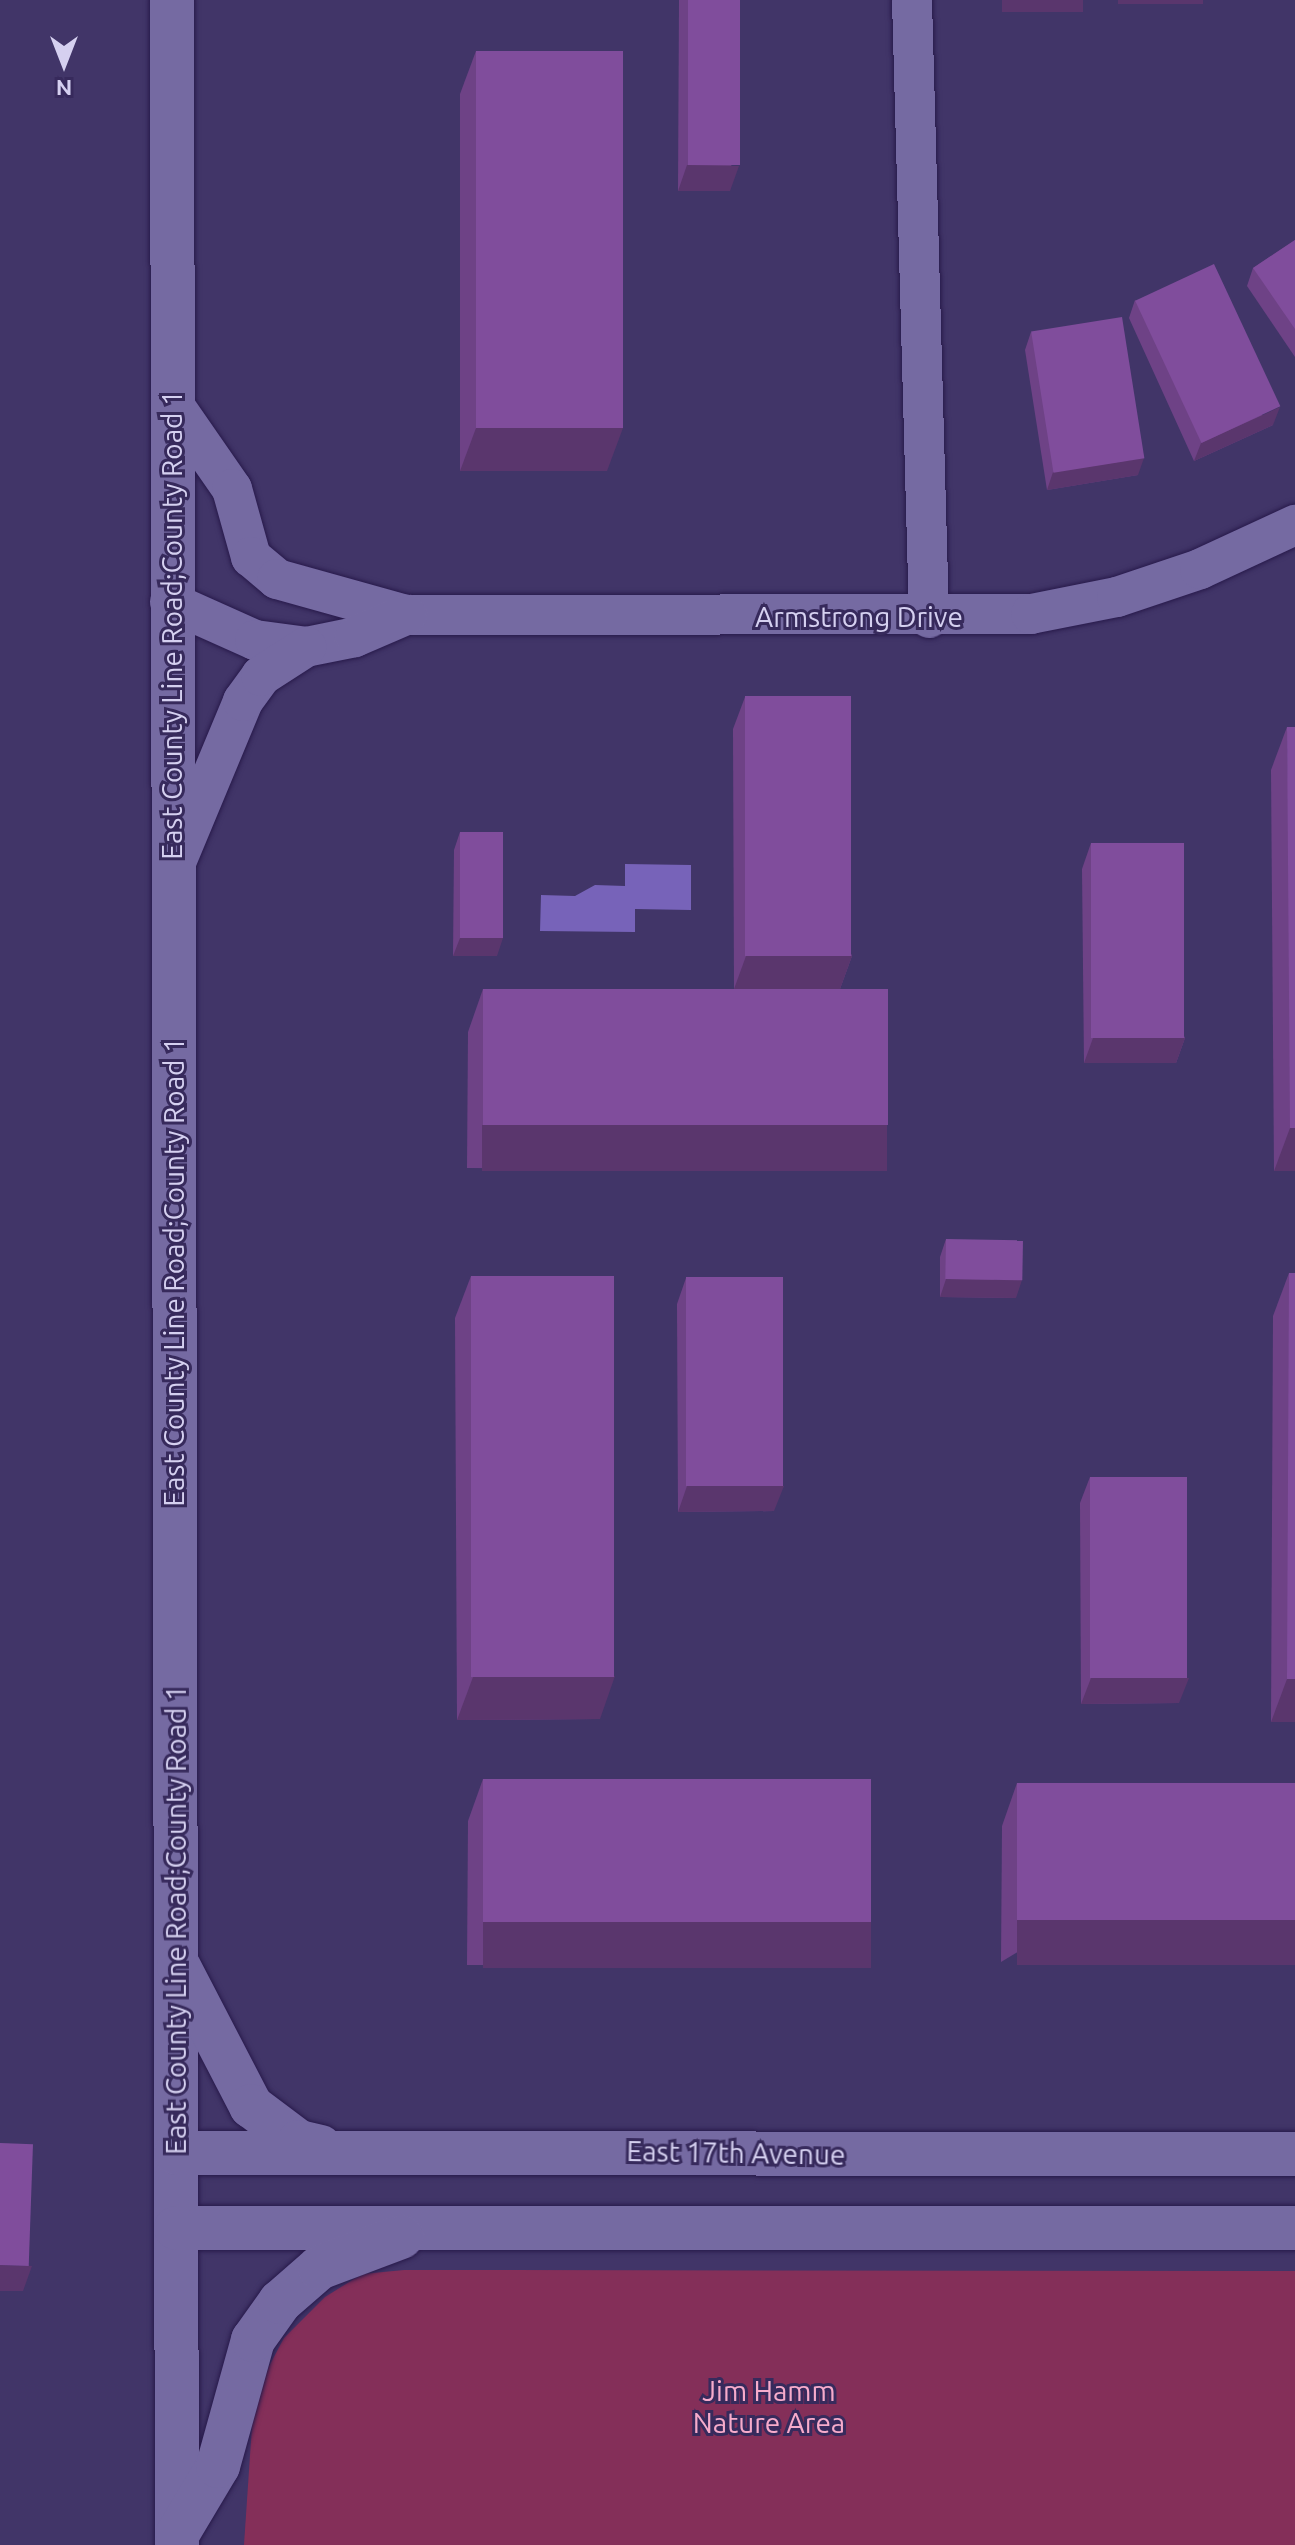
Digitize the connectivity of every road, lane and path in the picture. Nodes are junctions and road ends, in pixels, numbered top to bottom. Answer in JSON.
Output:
{"nodes":[{"id":1,"x":172,"y":0,"type":"edge"},
{"id":2,"x":912,"y":0,"type":"edge"},
{"id":3,"x":171,"y":401,"type":"junction"},
{"id":4,"x":1295,"y":525,"type":"edge"},
{"id":5,"x":170,"y":602,"type":"junction"},
{"id":6,"x":406,"y":615,"type":"junction"},
{"id":7,"x":929,"y":618,"type":"junction"},
{"id":8,"x":306,"y":647,"type":"junction"},
{"id":9,"x":173,"y":871,"type":"junction"},
{"id":10,"x":176,"y":1961,"type":"junction"},
{"id":11,"x":338,"y":2152,"type":"junction"},
{"id":12,"x":176,"y":2153,"type":"junction"},
{"id":13,"x":1295,"y":2154,"type":"edge"},
{"id":14,"x":454,"y":2227,"type":"junction"},
{"id":15,"x":176,"y":2228,"type":"junction"},
{"id":16,"x":1295,"y":2228,"type":"edge"},
{"id":17,"x":177,"y":2540,"type":"edge"}],
"edges":[{"from":1,"to":3,"type":"main road","name":"East County Line Road;County Road 1"},
{"from":2,"to":7,"type":"street"},
{"from":3,"to":5,"type":"main road","name":"East County Line Road;County Road 1"},
{"from":3,"to":6,"type":"street","name":"Armstrong Drive"},
{"from":4,"to":7,"type":"street","name":"Armstrong Drive"},
{"from":5,"to":8,"type":"street","name":"Armstrong Drive"},
{"from":5,"to":9,"type":"main road","name":"East County Line Road;County Road 1"},
{"from":6,"to":7,"type":"street","name":"Armstrong Drive"},
{"from":6,"to":8,"type":"street","name":"Armstrong Drive"},
{"from":8,"to":9,"type":"street","name":"Armstrong Drive"},
{"from":9,"to":10,"type":"main road","name":"East County Line Road;County Road 1"},
{"from":10,"to":11,"type":"main road"},
{"from":10,"to":12,"type":"main road","name":"East County Line Road;County Road 1"},
{"from":11,"to":12,"type":"main road","name":"East 17th Avenue"},
{"from":11,"to":13,"type":"main road","name":"East 17th Avenue"},
{"from":12,"to":15,"type":"main road","name":"East County Line Road;County Road 1"},
{"from":14,"to":15,"type":"main road"},
{"from":14,"to":16,"type":"main road"},
{"from":14,"to":17,"type":"main road"},
{"from":15,"to":17,"type":"main road","name":"East County Line Road;County Road 1"}]}
